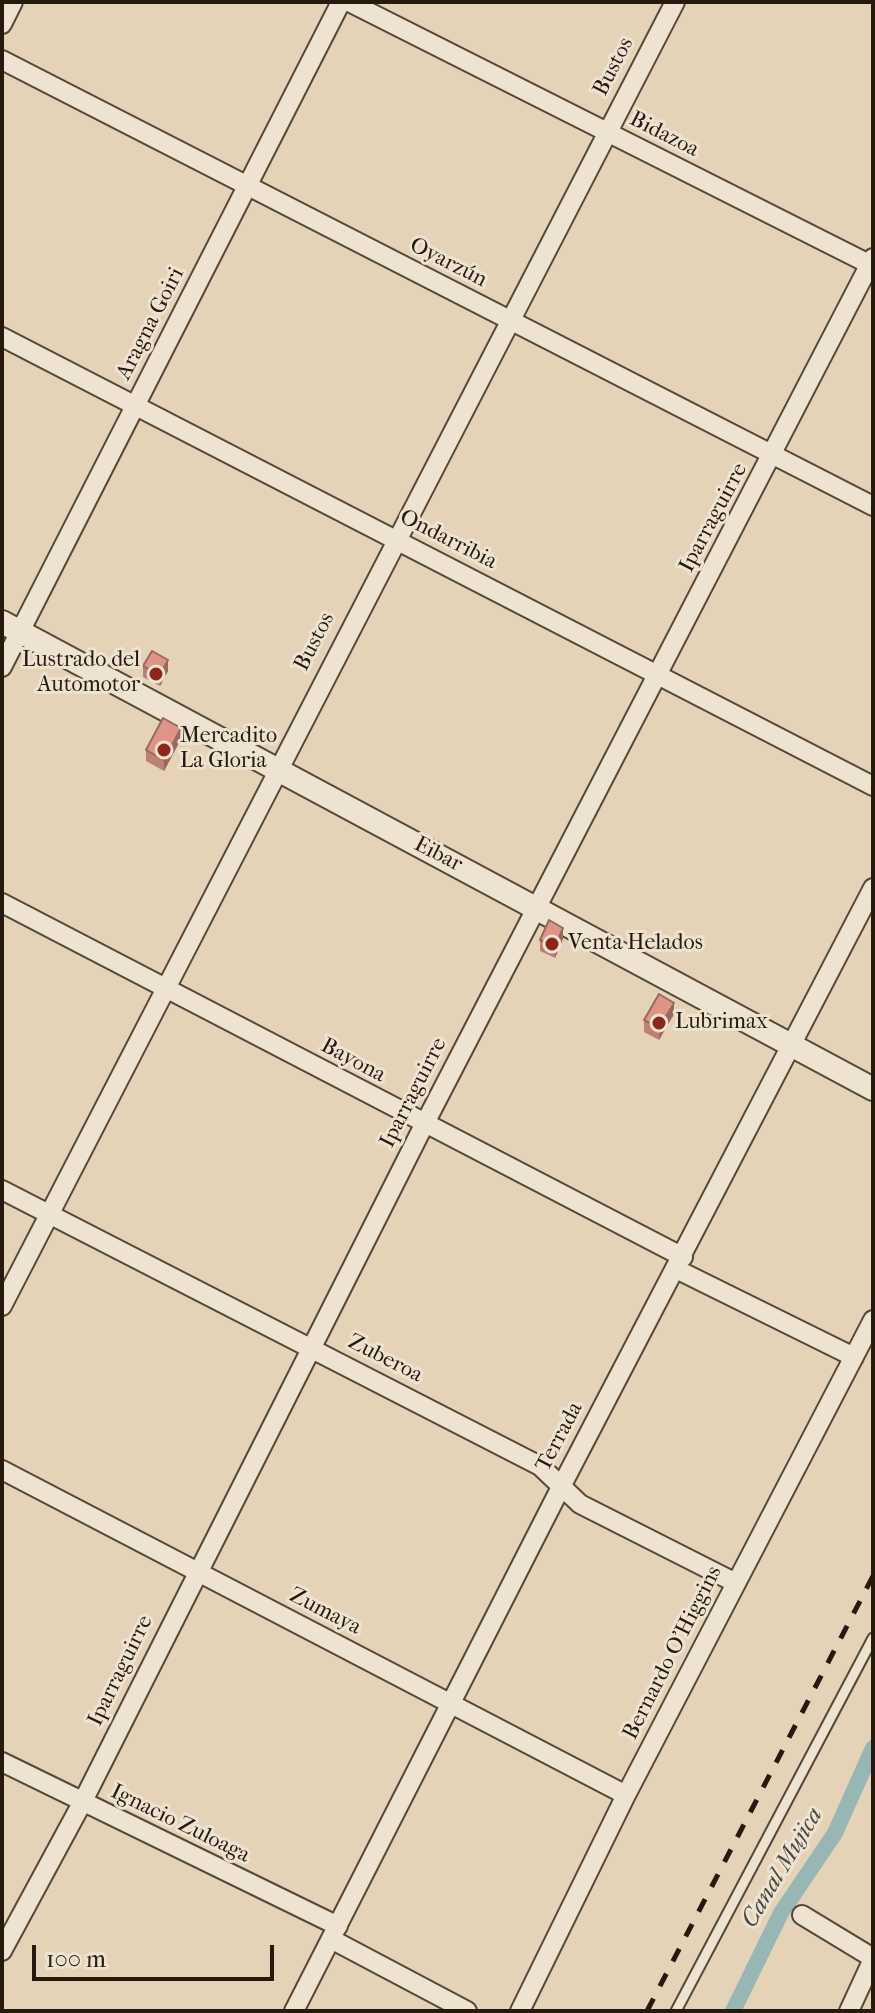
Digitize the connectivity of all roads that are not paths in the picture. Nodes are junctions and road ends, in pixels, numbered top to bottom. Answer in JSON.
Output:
{"nodes":[{"id":1,"x":13,"y":2,"type":"edge"},
{"id":2,"x":341,"y":2,"type":"edge"},
{"id":3,"x":349,"y":2,"type":"edge"},
{"id":4,"x":675,"y":2,"type":"edge"},
{"id":5,"x":2,"y":24,"type":"edge"},
{"id":6,"x":2,"y":60,"type":"edge"},
{"id":7,"x":607,"y":133,"type":"junction"},
{"id":8,"x":249,"y":189,"type":"junction"},
{"id":9,"x":872,"y":263,"type":"edge"},
{"id":10,"x":510,"y":322,"type":"junction"},
{"id":11,"x":2,"y":337,"type":"edge"},
{"id":12,"x":136,"y":405,"type":"junction"},
{"id":13,"x":774,"y":456,"type":"junction"},
{"id":14,"x":873,"y":506,"type":"edge"},
{"id":15,"x":395,"y":540,"type":"junction"},
{"id":16,"x":11,"y":626,"type":"edge"},
{"id":17,"x":2,"y":667,"type":"edge"},
{"id":18,"x":659,"y":675,"type":"junction"},
{"id":19,"x":276,"y":771,"type":"junction"},
{"id":20,"x":873,"y":786,"type":"edge"},
{"id":21,"x":873,"y":888,"type":"edge"},
{"id":22,"x":2,"y":903,"type":"edge"},
{"id":23,"x":537,"y":906,"type":"junction"},
{"id":24,"x":164,"y":988,"type":"junction"},
{"id":25,"x":794,"y":1045,"type":"junction"},
{"id":26,"x":873,"y":1089,"type":"edge"},
{"id":27,"x":424,"y":1125,"type":"junction"},
{"id":28,"x":2,"y":1190,"type":"edge"},
{"id":29,"x":50,"y":1216,"type":"junction"},
{"id":30,"x":679,"y":1263,"type":"junction"},
{"id":31,"x":2,"y":1306,"type":"edge"},
{"id":32,"x":873,"y":1320,"type":"edge"},
{"id":33,"x":311,"y":1348,"type":"junction"},
{"id":34,"x":854,"y":1357,"type":"junction"},
{"id":35,"x":2,"y":1470,"type":"edge"},
{"id":36,"x":562,"y":1485,"type":"junction"},
{"id":37,"x":196,"y":1573,"type":"junction"},
{"id":38,"x":736,"y":1583,"type":"junction"},
{"id":39,"x":873,"y":1638,"type":"edge"},
{"id":40,"x":453,"y":1703,"type":"junction"},
{"id":41,"x":2,"y":1762,"type":"edge"},
{"id":42,"x":626,"y":1795,"type":"junction"},
{"id":43,"x":82,"y":1803,"type":"junction"},
{"id":44,"x":802,"y":1915,"type":"dead end"},
{"id":45,"x":334,"y":1932,"type":"junction"},
{"id":46,"x":2,"y":1951,"type":"edge"},
{"id":47,"x":873,"y":1959,"type":"edge"},
{"id":48,"x":294,"y":2011,"type":"edge"},
{"id":49,"x":467,"y":2011,"type":"edge"},
{"id":50,"x":520,"y":2011,"type":"edge"},
{"id":51,"x":676,"y":2011,"type":"edge"},
{"id":52,"x":849,"y":2011,"type":"edge"}],
"edges":[{"from":1,"to":5,"type":"street"},
{"from":2,"to":8,"type":"street","name":"Aragna Goiri"},
{"from":3,"to":7,"type":"street","name":"Bidazoa"},
{"from":4,"to":7,"type":"street","name":"Bustos"},
{"from":6,"to":8,"type":"street","name":"Oyarzún"},
{"from":7,"to":9,"type":"street","name":"Bidazoa"},
{"from":7,"to":10,"type":"street","name":"Bustos"},
{"from":8,"to":10,"type":"street","name":"Oyarzún"},
{"from":8,"to":12,"type":"street","name":"Aragna Goiri"},
{"from":9,"to":13,"type":"street","name":"Iparraguirre"},
{"from":10,"to":13,"type":"street","name":"Oyarzún"},
{"from":10,"to":15,"type":"street","name":"Bustos"},
{"from":11,"to":12,"type":"street","name":"Ondarribia"},
{"from":12,"to":15,"type":"street","name":"Ondarribia"},
{"from":12,"to":16,"type":"street","name":"Aragna Goiri"},
{"from":13,"to":14,"type":"street","name":"Oyarzún"},
{"from":13,"to":18,"type":"street","name":"Iparraguirre"},
{"from":15,"to":18,"type":"street","name":"Ondarribia"},
{"from":15,"to":19,"type":"street","name":"Bustos"},
{"from":16,"to":17,"type":"street","name":"Aragna Goiri"},
{"from":16,"to":19,"type":"street","name":"Eibar"},
{"from":18,"to":20,"type":"street","name":"Ondarribia"},
{"from":18,"to":23,"type":"street","name":"Iparraguirre"},
{"from":19,"to":23,"type":"street","name":"Eibar"},
{"from":19,"to":24,"type":"street","name":"Bustos"},
{"from":21,"to":25,"type":"street","name":"Terrada"},
{"from":22,"to":24,"type":"street","name":"Bayona"},
{"from":23,"to":25,"type":"street","name":"Eibar"},
{"from":23,"to":27,"type":"street","name":"Iparraguirre"},
{"from":24,"to":27,"type":"street","name":"Bayona"},
{"from":24,"to":29,"type":"street","name":"Bustos"},
{"from":25,"to":26,"type":"street","name":"Eibar"},
{"from":25,"to":30,"type":"street","name":"Terrada"},
{"from":27,"to":30,"type":"street","name":"Bayona"},
{"from":27,"to":33,"type":"street","name":"Iparraguirre"},
{"from":28,"to":29,"type":"street","name":"Zuberoa"},
{"from":29,"to":31,"type":"street","name":"Bustos"},
{"from":29,"to":33,"type":"street","name":"Zuberoa"},
{"from":30,"to":34,"type":"street","name":"Bayona"},
{"from":30,"to":36,"type":"street","name":"Terrada"},
{"from":32,"to":34,"type":"street","name":"Bernardo O'Higgins"},
{"from":33,"to":36,"type":"street","name":"Zuberoa"},
{"from":33,"to":37,"type":"street","name":"Iparraguirre"},
{"from":34,"to":38,"type":"street","name":"Bernardo O'Higgins"},
{"from":35,"to":37,"type":"street","name":"Zumaya"},
{"from":36,"to":38,"type":"street","name":"Zuberoa"},
{"from":36,"to":40,"type":"street","name":"Terrada"},
{"from":37,"to":40,"type":"street","name":"Zumaya"},
{"from":37,"to":43,"type":"street","name":"Iparraguirre"},
{"from":38,"to":42,"type":"street","name":"Bernardo O'Higgins"},
{"from":39,"to":51,"type":"lane"},
{"from":40,"to":42,"type":"street","name":"Zumaya"},
{"from":40,"to":45,"type":"street","name":"Terrada"},
{"from":41,"to":43,"type":"street","name":"Ignacio Zuloaga"},
{"from":42,"to":50,"type":"street","name":"Bernardo O'Higgins"},
{"from":43,"to":45,"type":"street","name":"Ignacio Zuloaga"},
{"from":43,"to":46,"type":"street","name":"Iparraguirre"},
{"from":44,"to":47,"type":"street"},
{"from":45,"to":48,"type":"street","name":"Terrada"},
{"from":45,"to":49,"type":"street","name":"Ignacio Zuloaga"},
{"from":47,"to":52,"type":"street"}]}
